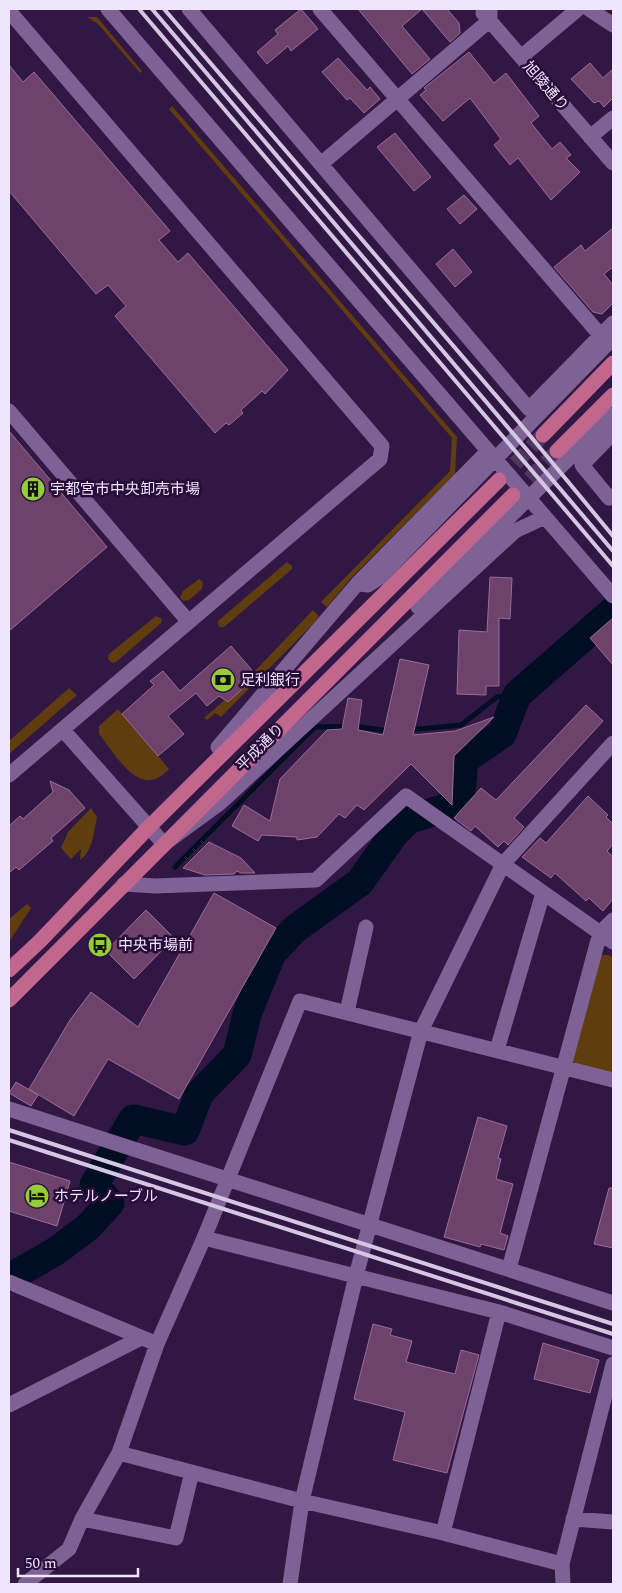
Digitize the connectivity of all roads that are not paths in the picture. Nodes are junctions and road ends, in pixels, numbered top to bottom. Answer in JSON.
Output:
{"nodes":[{"id":1,"x":108,"y":9,"type":"edge"},
{"id":2,"x":188,"y":9,"type":"edge"},
{"id":3,"x":320,"y":9,"type":"edge"},
{"id":4,"x":578,"y":9,"type":"edge"},
{"id":5,"x":589,"y":9,"type":"edge"},
{"id":6,"x":9,"y":11,"type":"edge"},
{"id":7,"x":486,"y":13,"type":"edge"},
{"id":8,"x":613,"y":25,"type":"edge"},
{"id":9,"x":521,"y":57,"type":"junction"},
{"id":10,"x":397,"y":98,"type":"junction"},
{"id":11,"x":613,"y":118,"type":"edge"},
{"id":12,"x":590,"y":137,"type":"junction"},
{"id":13,"x":613,"y":163,"type":"edge"},
{"id":14,"x":321,"y":164,"type":"junction"},
{"id":15,"x":613,"y":323,"type":"edge"},
{"id":16,"x":607,"y":337,"type":"edge"},
{"id":17,"x":613,"y":363,"type":"edge"},
{"id":18,"x":613,"y":395,"type":"edge"},
{"id":19,"x":9,"y":411,"type":"edge"},
{"id":20,"x":613,"y":415,"type":"edge"},
{"id":21,"x":613,"y":434,"type":"edge"},
{"id":22,"x":543,"y":435,"type":"tunnel mouth"},
{"id":23,"x":488,"y":451,"type":"junction"},
{"id":24,"x":557,"y":451,"type":"tunnel mouth"},
{"id":25,"x":499,"y":480,"type":"tunnel mouth"},
{"id":26,"x":513,"y":495,"type":"tunnel mouth"},
{"id":27,"x":613,"y":496,"type":"edge"},
{"id":28,"x":545,"y":517,"type":"junction"},
{"id":29,"x":358,"y":583,"type":"junction"},
{"id":30,"x":613,"y":596,"type":"edge"},
{"id":31,"x":372,"y":607,"type":"junction"},
{"id":32,"x":188,"y":621,"type":"junction"},
{"id":33,"x":402,"y":635,"type":"junction"},
{"id":34,"x":63,"y":730,"type":"junction"},
{"id":35,"x":613,"y":743,"type":"edge"},
{"id":36,"x":9,"y":775,"type":"edge"},
{"id":37,"x":148,"y":828,"type":"junction"},
{"id":38,"x":164,"y":844,"type":"junction"},
{"id":39,"x":503,"y":864,"type":"junction"},
{"id":40,"x":124,"y":884,"type":"junction"},
{"id":41,"x":544,"y":893,"type":"junction"},
{"id":42,"x":613,"y":920,"type":"edge"},
{"id":43,"x":366,"y":927,"type":"dead end"},
{"id":44,"x":600,"y":933,"type":"junction"},
{"id":45,"x":613,"y":942,"type":"edge"},
{"id":46,"x":9,"y":970,"type":"edge"},
{"id":47,"x":9,"y":1000,"type":"edge"},
{"id":48,"x":347,"y":1012,"type":"junction"},
{"id":49,"x":421,"y":1031,"type":"junction"},
{"id":50,"x":497,"y":1050,"type":"junction"},
{"id":51,"x":564,"y":1067,"type":"junction"},
{"id":52,"x":613,"y":1080,"type":"edge"},
{"id":53,"x":9,"y":1109,"type":"edge"},
{"id":54,"x":228,"y":1179,"type":"junction"},
{"id":55,"x":370,"y":1224,"type":"junction"},
{"id":56,"x":204,"y":1238,"type":"junction"},
{"id":57,"x":509,"y":1269,"type":"junction"},
{"id":58,"x":356,"y":1276,"type":"junction"},
{"id":59,"x":9,"y":1282,"type":"edge"},
{"id":60,"x":613,"y":1302,"type":"edge"},
{"id":61,"x":499,"y":1312,"type":"junction"},
{"id":62,"x":140,"y":1339,"type":"junction"},
{"id":63,"x":157,"y":1344,"type":"junction"},
{"id":64,"x":613,"y":1348,"type":"edge"},
{"id":65,"x":613,"y":1364,"type":"edge"},
{"id":66,"x":9,"y":1406,"type":"edge"},
{"id":67,"x":119,"y":1453,"type":"junction"},
{"id":68,"x":192,"y":1472,"type":"junction"},
{"id":69,"x":302,"y":1501,"type":"junction"},
{"id":70,"x":82,"y":1519,"type":"junction"},
{"id":71,"x":573,"y":1519,"type":"junction"},
{"id":72,"x":613,"y":1522,"type":"edge"},
{"id":73,"x":443,"y":1532,"type":"junction"},
{"id":74,"x":562,"y":1564,"type":"junction"},
{"id":75,"x":25,"y":1584,"type":"edge"},
{"id":76,"x":290,"y":1584,"type":"edge"},
{"id":77,"x":562,"y":1584,"type":"edge"}],
"edges":[{"from":1,"to":23,"type":"street"},
{"from":2,"to":14,"type":"street"},
{"from":3,"to":10,"type":"street"},
{"from":4,"to":9,"type":"street"},
{"from":5,"to":8,"type":"street"},
{"from":6,"to":32,"type":"street"},
{"from":7,"to":9,"type":"street","name":"旭陵通り"},
{"from":7,"to":10,"type":"street"},
{"from":9,"to":12,"type":"street","name":"旭陵通り"},
{"from":10,"to":14,"type":"street"},
{"from":10,"to":16,"type":"street"},
{"from":11,"to":12,"type":"street"},
{"from":12,"to":13,"type":"street","name":"旭陵通り"},
{"from":14,"to":16,"type":"street"},
{"from":15,"to":16,"type":"street"},
{"from":16,"to":29,"type":"street"},
{"from":17,"to":22,"type":"main road"},
{"from":18,"to":24,"type":"main road"},
{"from":19,"to":32,"type":"street"},
{"from":20,"to":33,"type":"street"},
{"from":21,"to":27,"type":"street"},
{"from":23,"to":28,"type":"street"},
{"from":23,"to":29,"type":"street"},
{"from":25,"to":31,"type":"main road","name":"平成通り"},
{"from":26,"to":38,"type":"main road","name":"平成通り"},
{"from":28,"to":30,"type":"street"},
{"from":28,"to":33,"type":"street"},
{"from":29,"to":31,"type":"street"},
{"from":31,"to":37,"type":"main road","name":"平成通り"},
{"from":32,"to":34,"type":"street"},
{"from":33,"to":38,"type":"street"},
{"from":34,"to":36,"type":"street"},
{"from":34,"to":37,"type":"street"},
{"from":35,"to":39,"type":"street"},
{"from":37,"to":38,"type":"street"},
{"from":37,"to":46,"type":"main road","name":"平成通り"},
{"from":38,"to":40,"type":"main road","name":"平成通り"},
{"from":39,"to":40,"type":"street"},
{"from":39,"to":41,"type":"street"},
{"from":39,"to":49,"type":"street"},
{"from":40,"to":47,"type":"main road","name":"平成通り"},
{"from":41,"to":44,"type":"street"},
{"from":41,"to":50,"type":"street"},
{"from":42,"to":44,"type":"street"},
{"from":43,"to":48,"type":"street"},
{"from":44,"to":45,"type":"street"},
{"from":44,"to":51,"type":"street"},
{"from":48,"to":49,"type":"street"},
{"from":48,"to":54,"type":"street"},
{"from":49,"to":50,"type":"street"},
{"from":49,"to":55,"type":"street"},
{"from":50,"to":51,"type":"street"},
{"from":51,"to":52,"type":"street"},
{"from":51,"to":57,"type":"street"},
{"from":53,"to":54,"type":"street"},
{"from":54,"to":55,"type":"street"},
{"from":54,"to":56,"type":"street"},
{"from":55,"to":57,"type":"street"},
{"from":55,"to":58,"type":"street"},
{"from":56,"to":58,"type":"street"},
{"from":56,"to":63,"type":"street"},
{"from":57,"to":60,"type":"street"},
{"from":58,"to":61,"type":"street"},
{"from":58,"to":69,"type":"street"},
{"from":59,"to":62,"type":"street"},
{"from":61,"to":64,"type":"street"},
{"from":61,"to":73,"type":"street"},
{"from":62,"to":63,"type":"street"},
{"from":62,"to":66,"type":"street"},
{"from":63,"to":67,"type":"street"},
{"from":65,"to":71,"type":"street"},
{"from":67,"to":68,"type":"street"},
{"from":67,"to":70,"type":"street"},
{"from":68,"to":69,"type":"street"},
{"from":68,"to":70,"type":"street"},
{"from":69,"to":73,"type":"street"},
{"from":69,"to":76,"type":"street"},
{"from":70,"to":75,"type":"street"},
{"from":71,"to":72,"type":"street"},
{"from":71,"to":74,"type":"street"},
{"from":73,"to":74,"type":"street"},
{"from":74,"to":77,"type":"street"}]}
